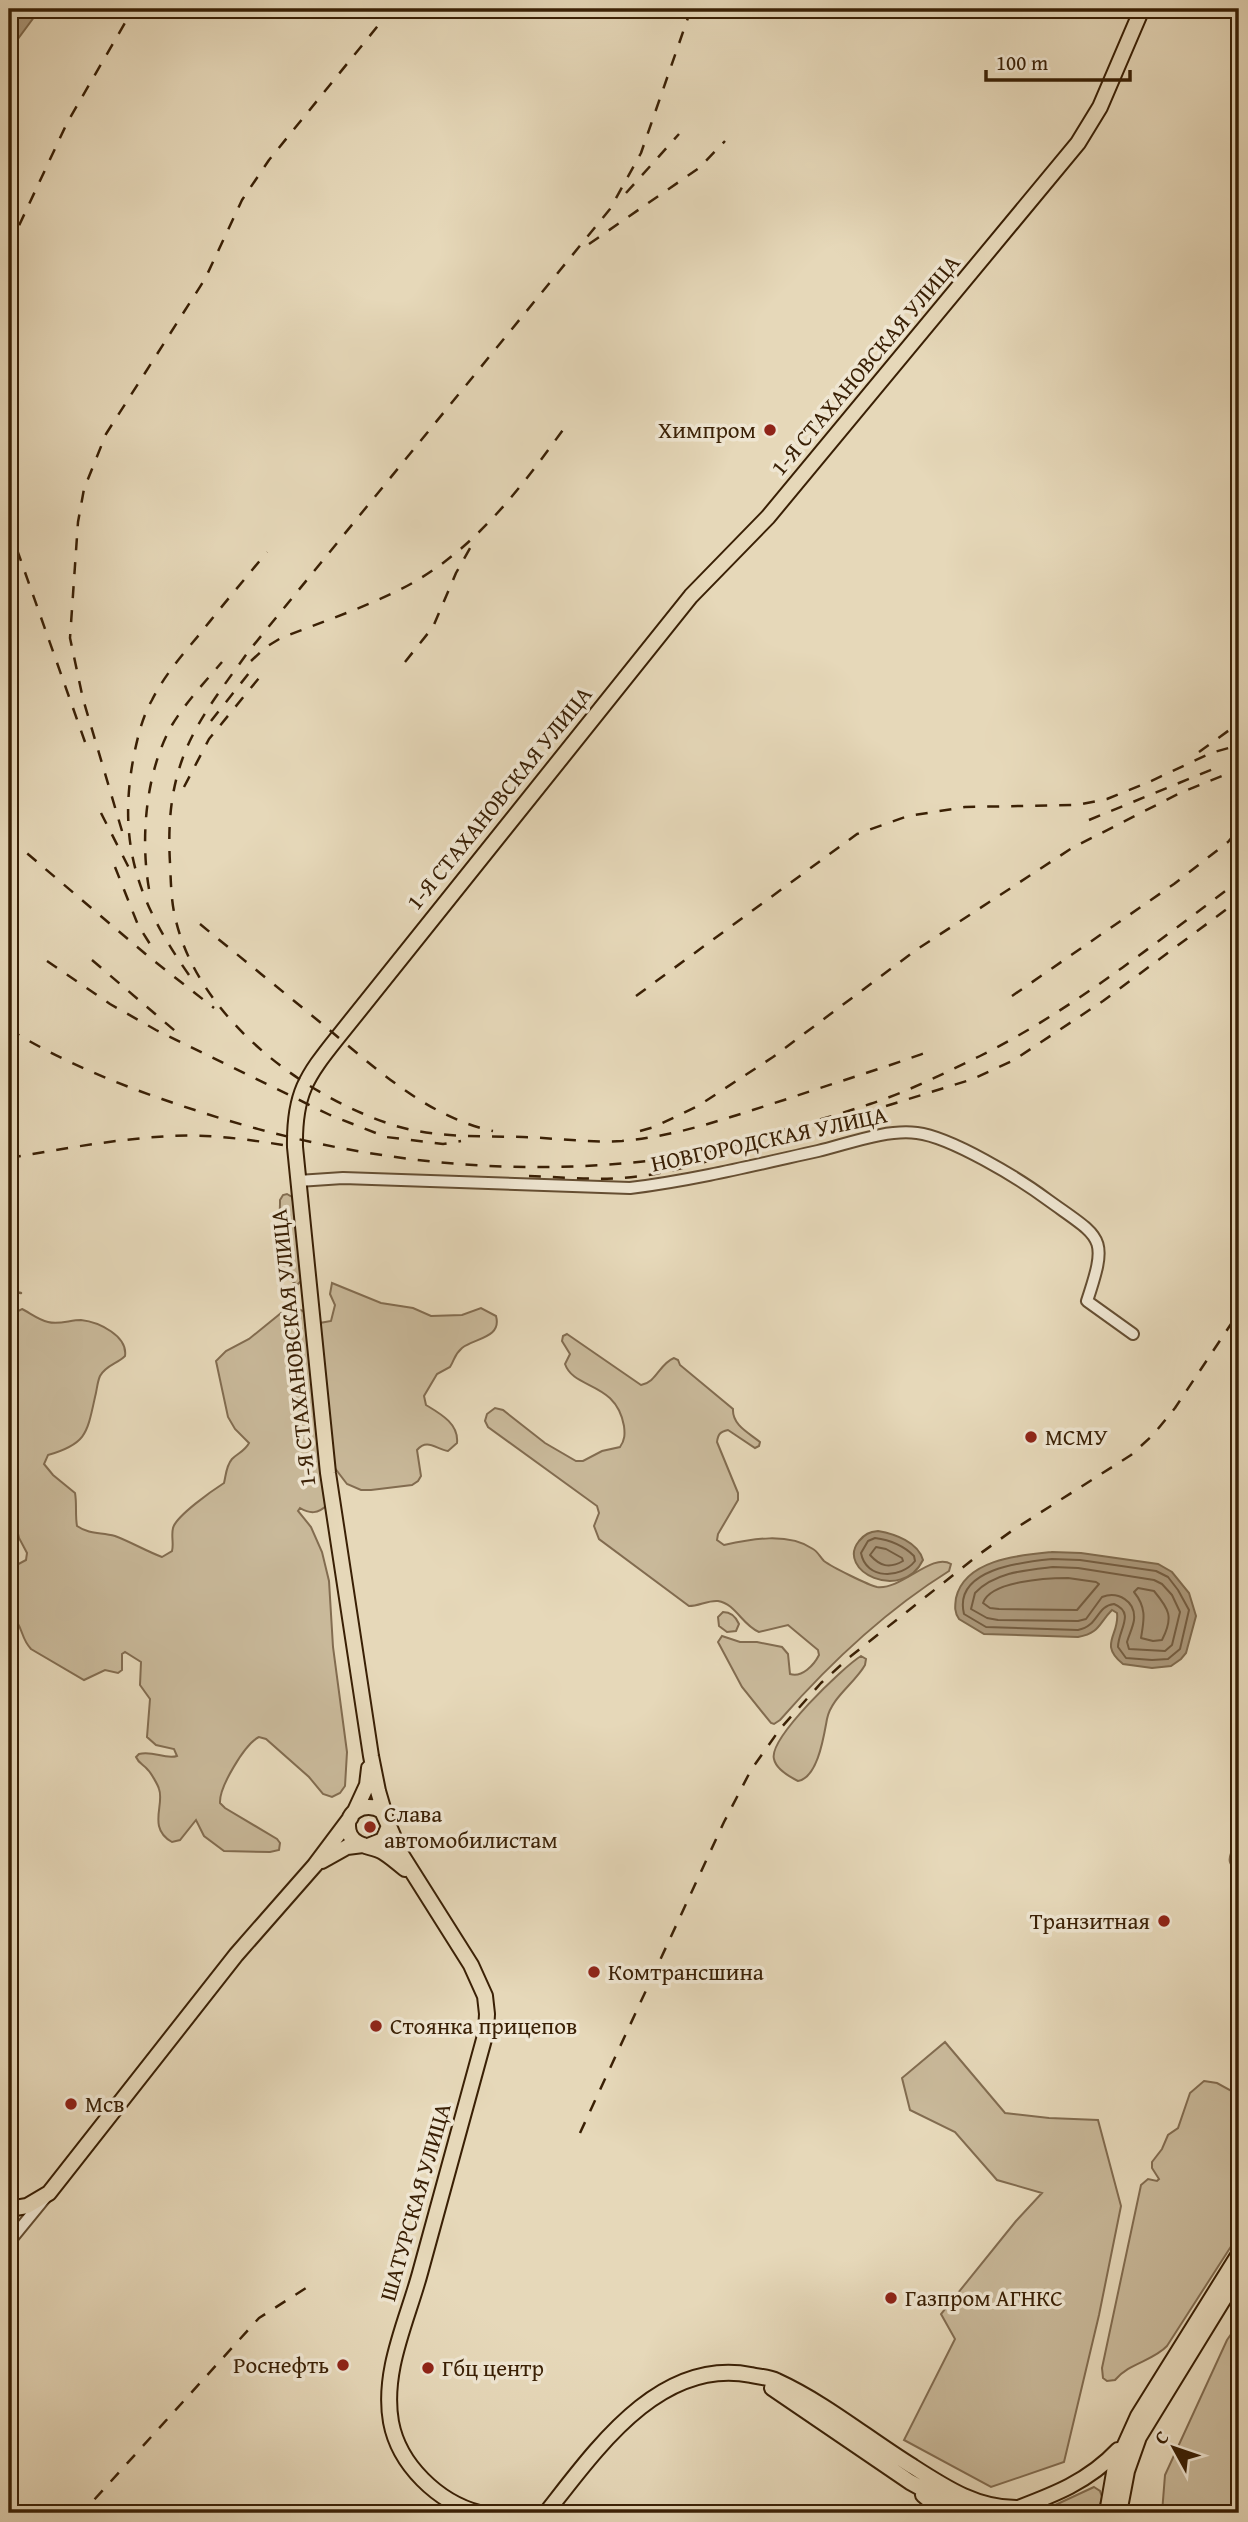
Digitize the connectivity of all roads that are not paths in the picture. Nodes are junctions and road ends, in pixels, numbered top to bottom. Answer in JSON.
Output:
{"nodes":[{"id":1,"x":1142,"y":9,"type":"edge"},
{"id":2,"x":298,"y":1181,"type":"junction"},
{"id":3,"x":1133,"y":1334,"type":"dead end"},
{"id":4,"x":371,"y":1756,"type":"junction"},
{"id":5,"x":352,"y":1815,"type":"junction"},
{"id":6,"x":387,"y":1820,"type":"junction"},
{"id":7,"x":365,"y":1846,"type":"junction"},
{"id":8,"x":315,"y":1865,"type":"junction"},
{"id":9,"x":416,"y":1880,"type":"junction"},
{"id":10,"x":49,"y":2193,"type":"junction"},
{"id":11,"x":9,"y":2209,"type":"edge"},
{"id":12,"x":9,"y":2242,"type":"edge"},
{"id":13,"x":1239,"y":2254,"type":"edge"},
{"id":14,"x":1239,"y":2274,"type":"edge"},
{"id":15,"x":750,"y":2375,"type":"junction"},
{"id":16,"x":1128,"y":2448,"type":"junction"},
{"id":17,"x":1115,"y":2467,"type":"junction"},
{"id":18,"x":1089,"y":2476,"type":"junction"},
{"id":19,"x":910,"y":2482,"type":"junction"},
{"id":20,"x":1019,"y":2508,"type":"junction"},
{"id":21,"x":981,"y":2510,"type":"edge"},
{"id":22,"x":479,"y":2513,"type":"edge"},
{"id":23,"x":546,"y":2513,"type":"edge"},
{"id":24,"x":944,"y":2513,"type":"edge"},
{"id":25,"x":1005,"y":2513,"type":"edge"},
{"id":26,"x":1107,"y":2513,"type":"edge"},
{"id":27,"x":1119,"y":2513,"type":"edge"}],
"edges":[{"from":1,"to":2,"type":"main road","name":"1-Я СТАХАНОВСКАЯ УЛИЦА"},
{"from":2,"to":3,"type":"street","name":"НОВГОРОДСКАЯ УЛИЦА"},
{"from":2,"to":4,"type":"main road","name":"1-Я СТАХАНОВСКАЯ УЛИЦА"},
{"from":4,"to":5,"type":"main road"},
{"from":4,"to":6,"type":"main road","name":"1-Я СТАХАНОВСКАЯ УЛИЦА"},
{"from":5,"to":6,"type":"main road"},
{"from":5,"to":7,"type":"main road"},
{"from":5,"to":8,"type":"main road"},
{"from":6,"to":7,"type":"main road"},
{"from":6,"to":9,"type":"main road","name":"1-Я СТАХАНОВСКАЯ УЛИЦА"},
{"from":7,"to":8,"type":"main road"},
{"from":7,"to":9,"type":"main road"},
{"from":8,"to":10,"type":"main road"},
{"from":9,"to":22,"type":"main road","name":"ШАТУРСКАЯ УЛИЦА"},
{"from":10,"to":11,"type":"main road"},
{"from":10,"to":12,"type":"street"},
{"from":13,"to":16,"type":"main road"},
{"from":14,"to":16,"type":"main road"},
{"from":15,"to":19,"type":"main road"},
{"from":15,"to":21,"type":"main road"},
{"from":15,"to":23,"type":"main road"},
{"from":16,"to":17,"type":"main road"},
{"from":16,"to":18,"type":"main road"},
{"from":16,"to":27,"type":"main road"},
{"from":17,"to":18,"type":"main road"},
{"from":17,"to":26,"type":"main road"},
{"from":18,"to":20,"type":"main road"},
{"from":19,"to":21,"type":"main road"},
{"from":19,"to":24,"type":"main road"},
{"from":20,"to":21,"type":"main road"},
{"from":20,"to":25,"type":"main road"}]}
